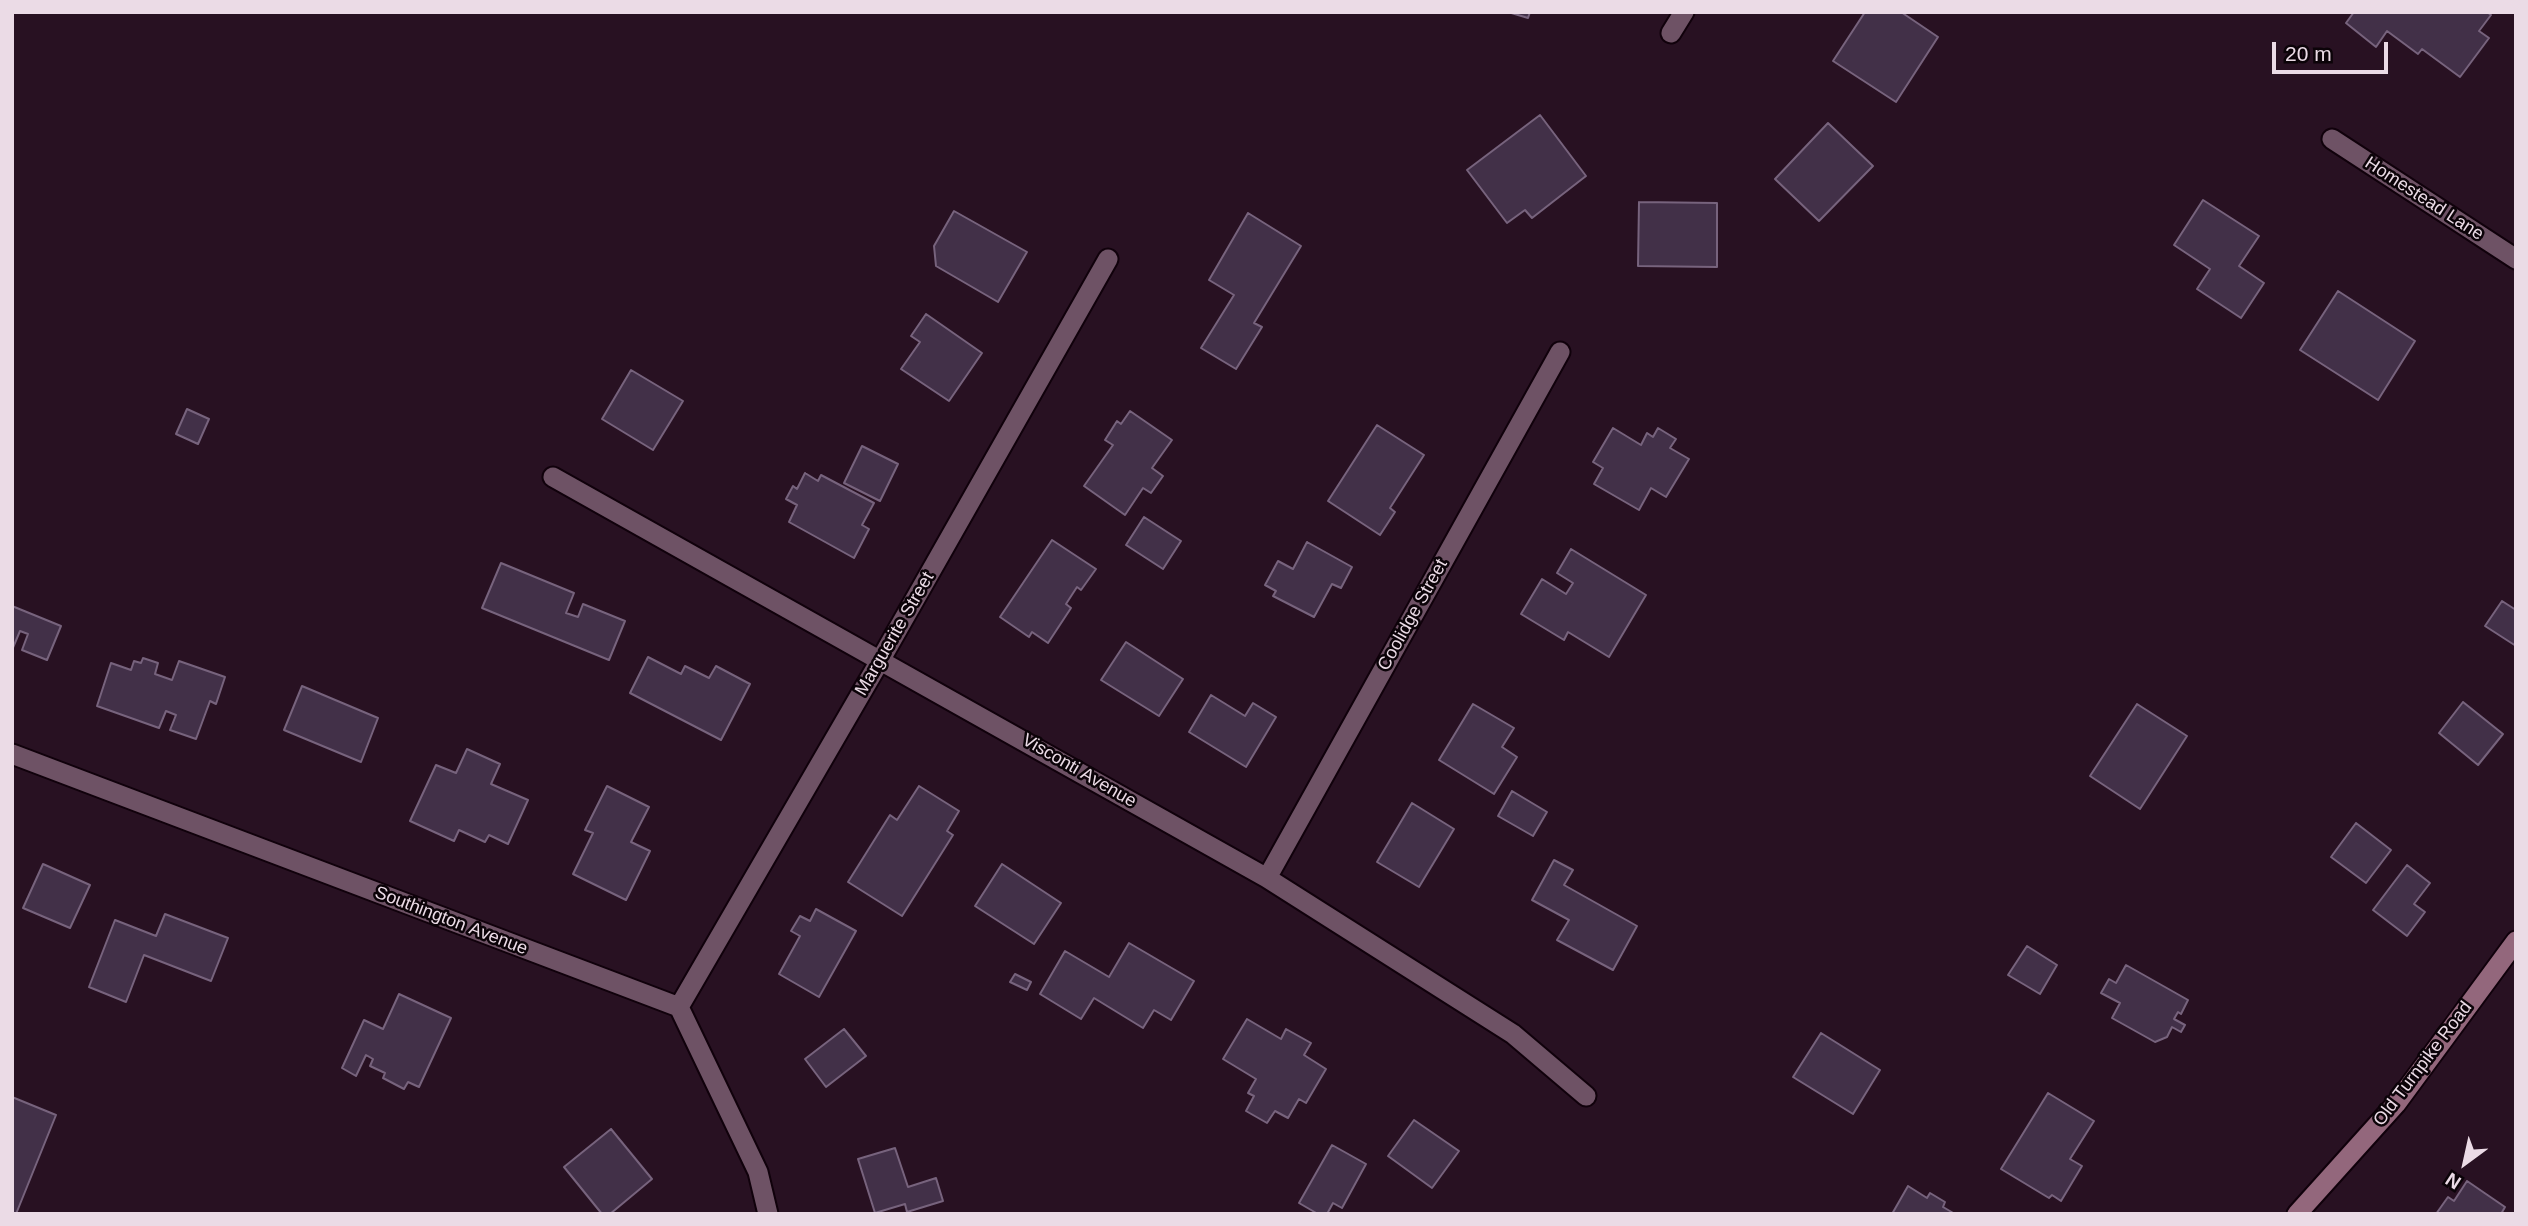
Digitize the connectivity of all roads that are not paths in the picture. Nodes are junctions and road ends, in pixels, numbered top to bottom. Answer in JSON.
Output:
{"nodes":[{"id":1,"x":1684,"y":12,"type":"edge"},
{"id":2,"x":1671,"y":33,"type":"dead end"},
{"id":3,"x":2332,"y":139,"type":"dead end"},
{"id":4,"x":1108,"y":259,"type":"dead end"},
{"id":5,"x":2516,"y":259,"type":"edge"},
{"id":6,"x":1560,"y":352,"type":"dead end"},
{"id":7,"x":553,"y":477,"type":"dead end"},
{"id":8,"x":881,"y":659,"type":"junction"},
{"id":9,"x":12,"y":754,"type":"edge"},
{"id":10,"x":1267,"y":878,"type":"junction"},
{"id":11,"x":2516,"y":941,"type":"edge"},
{"id":12,"x":680,"y":1007,"type":"junction"},
{"id":13,"x":1586,"y":1096,"type":"dead end"},
{"id":14,"x":768,"y":1214,"type":"edge"},
{"id":15,"x":2297,"y":1214,"type":"edge"}],
"edges":[{"from":1,"to":2,"type":"street"},
{"from":3,"to":5,"type":"street","name":"Homestead Lane"},
{"from":4,"to":8,"type":"street","name":"Marguerite Street"},
{"from":6,"to":10,"type":"street","name":"Coolidge Street"},
{"from":7,"to":8,"type":"street","name":"Visconti Avenue"},
{"from":8,"to":10,"type":"street","name":"Visconti Avenue"},
{"from":8,"to":12,"type":"street","name":"Marguerite Street"},
{"from":9,"to":12,"type":"street","name":"Southington Avenue"},
{"from":10,"to":13,"type":"street","name":"Visconti Avenue"},
{"from":11,"to":15,"type":"main road","name":"Old Turnpike Road"},
{"from":12,"to":14,"type":"street"}]}
